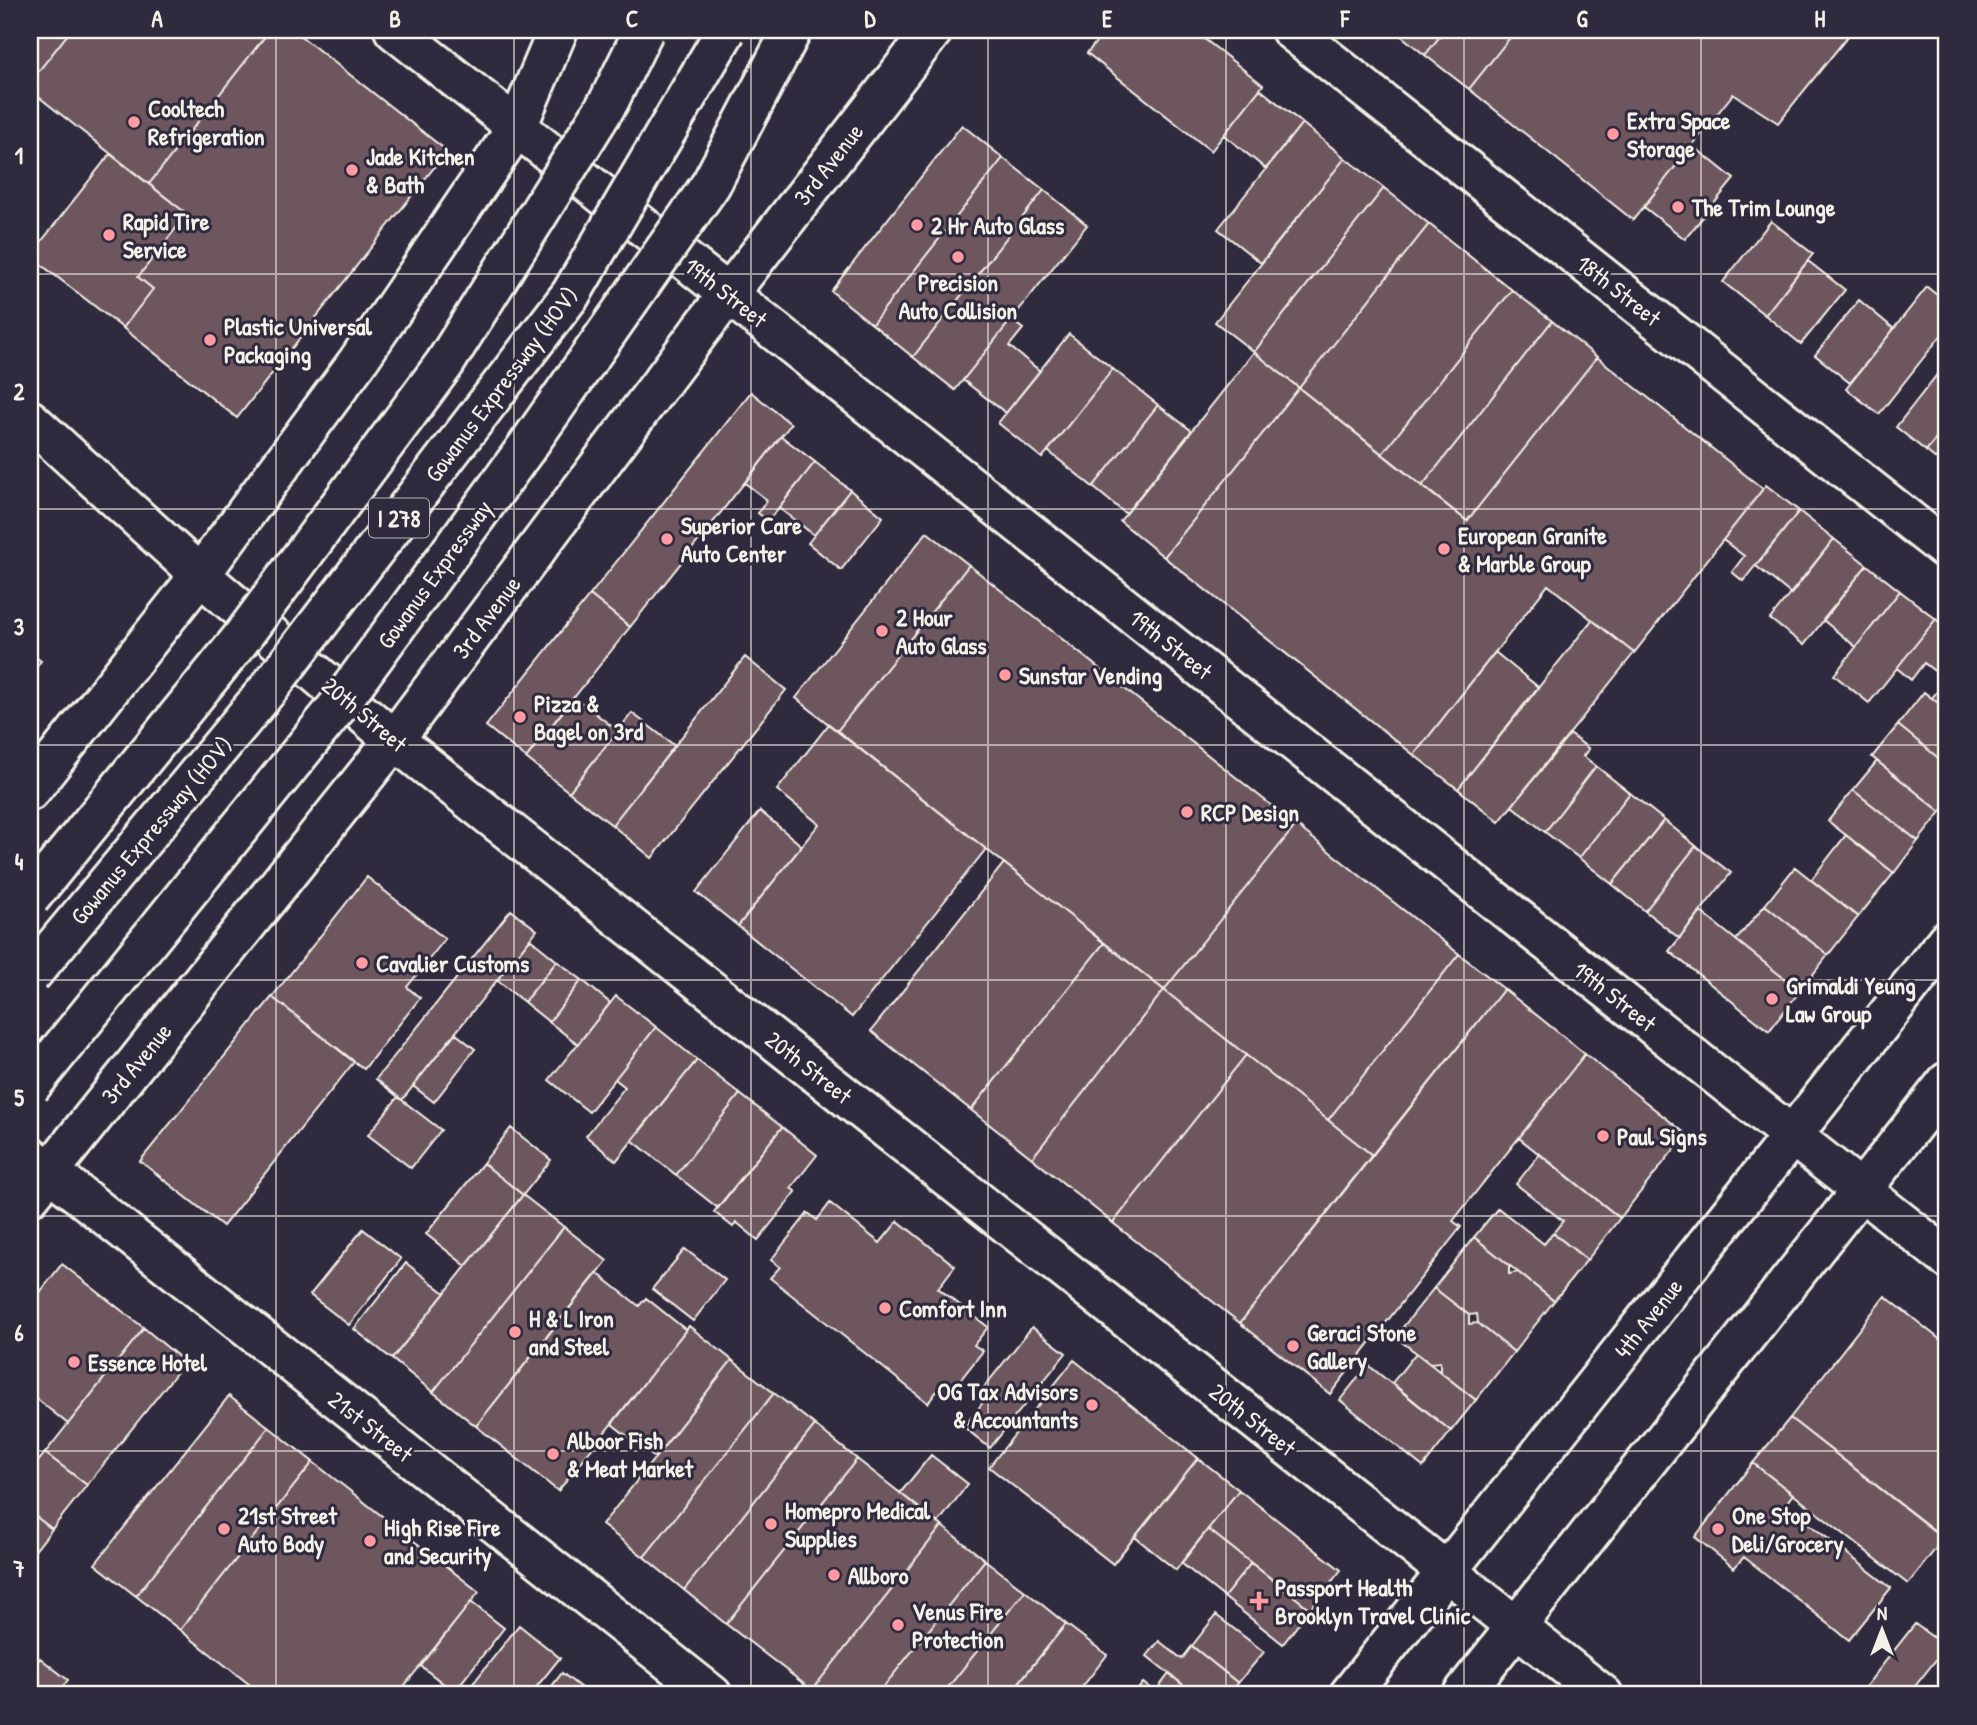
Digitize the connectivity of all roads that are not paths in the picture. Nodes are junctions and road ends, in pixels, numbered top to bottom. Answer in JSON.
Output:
{"nodes":[{"id":1,"x":394,"y":30,"type":"edge"},
{"id":2,"x":558,"y":30,"type":"edge"},
{"id":3,"x":644,"y":30,"type":"edge"},
{"id":4,"x":726,"y":30,"type":"edge"},
{"id":5,"x":792,"y":30,"type":"edge"},
{"id":6,"x":933,"y":30,"type":"edge"},
{"id":7,"x":1291,"y":30,"type":"edge"},
{"id":8,"x":517,"y":127,"type":"junction"},
{"id":9,"x":728,"y":294,"type":"junction"},
{"id":10,"x":30,"y":420,"type":"edge"},
{"id":11,"x":1947,"y":550,"type":"edge"},
{"id":12,"x":200,"y":575,"type":"junction"},
{"id":13,"x":394,"y":740,"type":"junction"},
{"id":14,"x":30,"y":791,"type":"edge"},
{"id":15,"x":30,"y":898,"type":"edge"},
{"id":16,"x":1947,"y":940,"type":"edge"},
{"id":17,"x":30,"y":976,"type":"edge"},
{"id":18,"x":1947,"y":1082,"type":"edge"},
{"id":19,"x":30,"y":1087,"type":"edge"},
{"id":20,"x":1792,"y":1136,"type":"junction"},
{"id":21,"x":36,"y":1175,"type":"edge"},
{"id":22,"x":1862,"y":1191,"type":"junction"},
{"id":23,"x":1947,"y":1258,"type":"edge"},
{"id":24,"x":1447,"y":1572,"type":"junction"},
{"id":25,"x":1516,"y":1627,"type":"junction"},
{"id":26,"x":712,"y":1695,"type":"edge"},
{"id":27,"x":1349,"y":1695,"type":"edge"},
{"id":28,"x":1462,"y":1695,"type":"edge"},
{"id":29,"x":1603,"y":1695,"type":"edge"}],
"edges":[{"from":1,"to":8,"type":"main road","name":"19th Street"},
{"from":2,"to":8,"type":"main road"},
{"from":3,"to":15,"type":"main road","number":"I 278","bridge":true},
{"from":4,"to":17,"type":"main road","name":"Gowanus Expressway (HOV)","number":"I 278","bridge":true},
{"from":5,"to":19,"type":"main road","name":"Gowanus Expressway","number":"I 278","bridge":true},
{"from":6,"to":9,"type":"main road","name":"3rd Avenue"},
{"from":7,"to":11,"type":"main road","name":"18th Street"},
{"from":8,"to":9,"type":"main road","name":"19th Street"},
{"from":8,"to":12,"type":"main road"},
{"from":9,"to":13,"type":"main road","name":"3rd Avenue"},
{"from":9,"to":20,"type":"main road","name":"19th Street"},
{"from":10,"to":12,"type":"main road","name":"20th Street"},
{"from":12,"to":13,"type":"main road","name":"20th Street"},
{"from":12,"to":14,"type":"main road"},
{"from":13,"to":21,"type":"main road","name":"3rd Avenue"},
{"from":13,"to":24,"type":"main road","name":"20th Street"},
{"from":16,"to":20,"type":"main road","name":"4th Avenue"},
{"from":18,"to":22,"type":"main road"},
{"from":20,"to":22,"type":"main road","name":"19th Street"},
{"from":20,"to":24,"type":"main road","name":"4th Avenue"},
{"from":21,"to":26,"type":"main road","name":"21st Street"},
{"from":22,"to":23,"type":"main road","name":"19th Street"},
{"from":22,"to":25,"type":"main road"},
{"from":24,"to":25,"type":"main road","name":"20th Street"},
{"from":24,"to":27,"type":"main road","name":"4th Avenue"},
{"from":25,"to":28,"type":"main road"},
{"from":25,"to":29,"type":"main road","name":"20th Street"}]}
